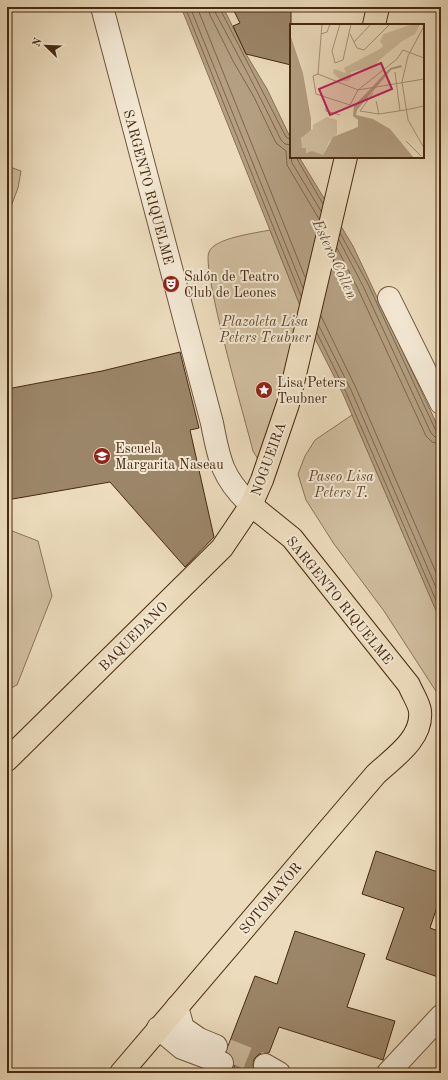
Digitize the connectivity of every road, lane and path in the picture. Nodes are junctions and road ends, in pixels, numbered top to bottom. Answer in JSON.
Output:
{"nodes":[{"id":1,"x":102,"y":7,"type":"edge"},
{"id":2,"x":378,"y":7,"type":"edge"},
{"id":3,"x":374,"y":24,"type":"edge"},
{"id":4,"x":346,"y":158,"type":"edge"},
{"id":5,"x":389,"y":298,"type":"dead end"},
{"id":6,"x":441,"y":404,"type":"edge"},
{"id":7,"x":251,"y":505,"type":"junction"},
{"id":8,"x":418,"y":723,"type":"joint"},
{"id":9,"x":7,"y":760,"type":"edge"},
{"id":10,"x":177,"y":1007,"type":"junction"},
{"id":11,"x":441,"y":1016,"type":"edge"},
{"id":12,"x":158,"y":1028,"type":"junction"},
{"id":13,"x":121,"y":1073,"type":"edge"},
{"id":14,"x":388,"y":1073,"type":"edge"}],
"edges":[{"from":1,"to":7,"type":"street","name":"SARGENTO RIQUELME"},
{"from":2,"to":3,"type":"main road"},
{"from":4,"to":7,"type":"main road","name":"NOGUEIRA"},
{"from":5,"to":6,"type":"street"},
{"from":7,"to":8,"type":"main road","name":"SARGENTO RIQUELME"},
{"from":7,"to":9,"type":"main road","name":"BAQUEDANO"},
{"from":8,"to":10,"type":"main road","name":"SOTOMAYOR"},
{"from":10,"to":12,"type":"main road","name":"SOTOMAYOR"},
{"from":10,"to":12,"type":"street"},
{"from":11,"to":14,"type":"street"},
{"from":12,"to":13,"type":"main road","name":"SOTOMAYOR"}]}
